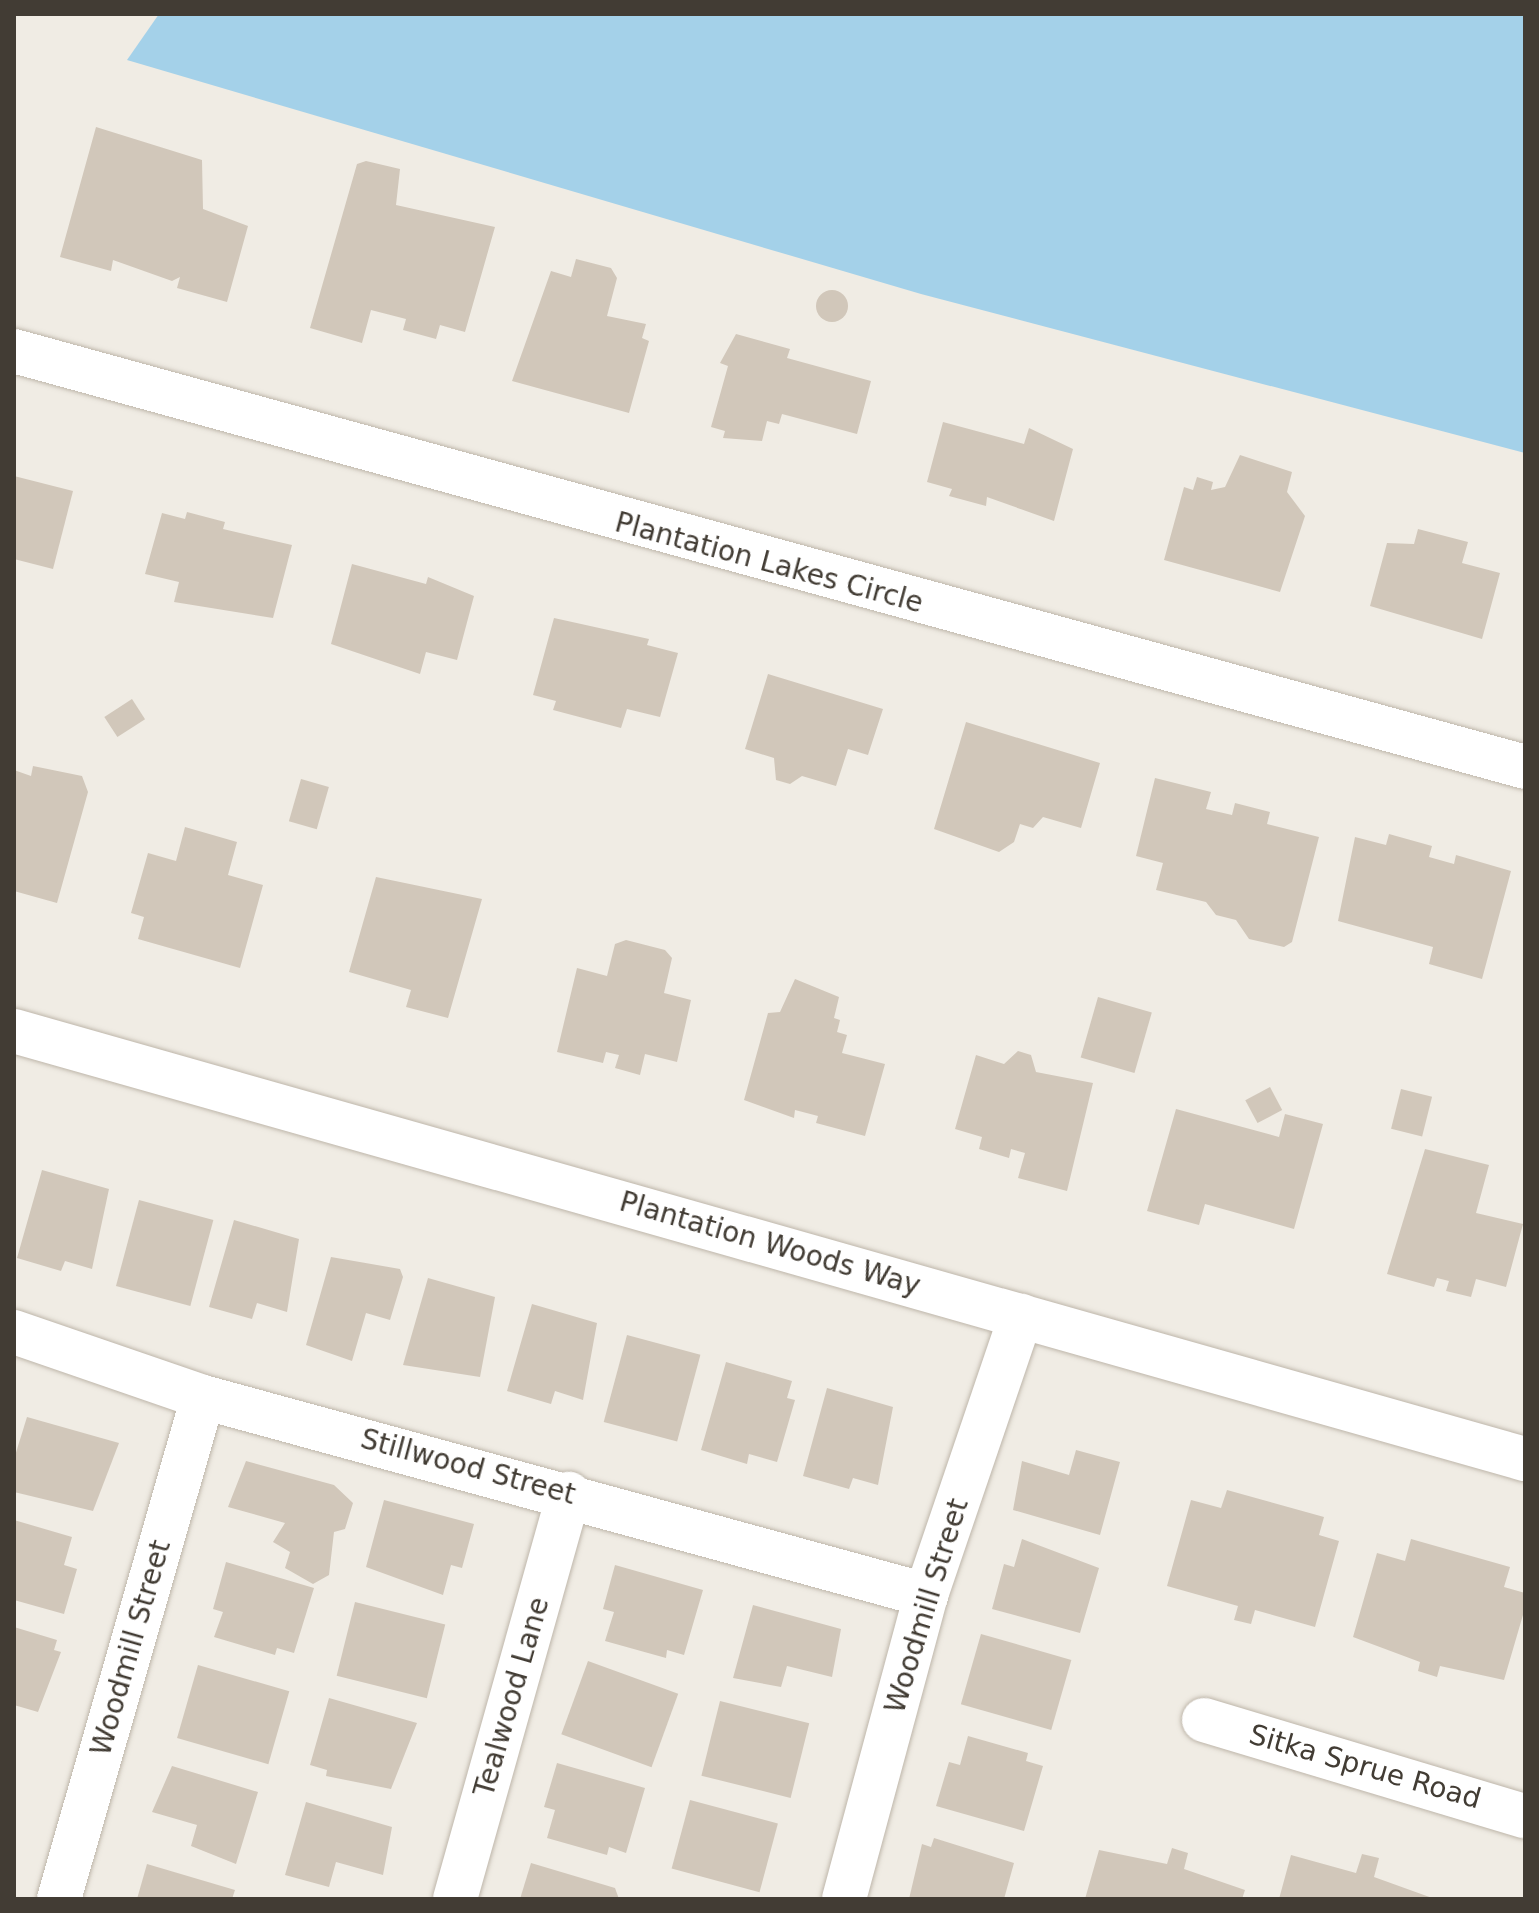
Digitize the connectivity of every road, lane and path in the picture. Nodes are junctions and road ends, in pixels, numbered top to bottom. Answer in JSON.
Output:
{"nodes":[{"id":1,"x":14,"y":351,"type":"edge"},
{"id":2,"x":1525,"y":767,"type":"edge"},
{"id":3,"x":14,"y":1031,"type":"edge"},
{"id":4,"x":1021,"y":1316,"type":"junction"},
{"id":5,"x":14,"y":1332,"type":"edge"},
{"id":6,"x":203,"y":1397,"type":"junction"},
{"id":7,"x":1525,"y":1459,"type":"edge"},
{"id":8,"x":569,"y":1494,"type":"junction"},
{"id":9,"x":926,"y":1595,"type":"junction"},
{"id":10,"x":1204,"y":1720,"type":"dead end"},
{"id":11,"x":1525,"y":1816,"type":"edge"},
{"id":12,"x":59,"y":1899,"type":"edge"},
{"id":13,"x":455,"y":1899,"type":"edge"},
{"id":14,"x":844,"y":1899,"type":"edge"}],
"edges":[{"from":1,"to":2,"type":"street","name":"Plantation Lakes Circle"},
{"from":3,"to":4,"type":"street","name":"Plantation Woods Way"},
{"from":4,"to":7,"type":"street","name":"Plantation Woods Way"},
{"from":4,"to":9,"type":"street","name":"Woodmill Street"},
{"from":5,"to":6,"type":"street","name":"Stillwood Street"},
{"from":6,"to":8,"type":"street","name":"Stillwood Street"},
{"from":6,"to":12,"type":"street","name":"Woodmill Street"},
{"from":8,"to":9,"type":"street","name":"Stillwood Street"},
{"from":8,"to":13,"type":"street","name":"Tealwood Lane"},
{"from":9,"to":14,"type":"street","name":"Woodmill Street"},
{"from":10,"to":11,"type":"street","name":"Sitka Sprue Road"}]}
